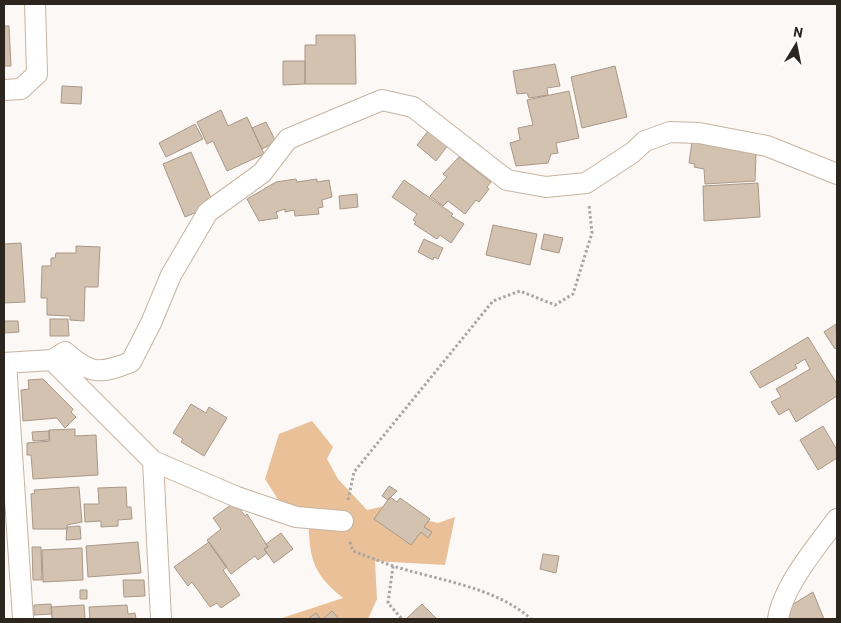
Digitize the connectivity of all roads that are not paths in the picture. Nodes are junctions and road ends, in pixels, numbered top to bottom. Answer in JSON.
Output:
{"nodes":[{"id":1,"x":35,"y":4,"type":"edge"},
{"id":2,"x":4,"y":90,"type":"edge"},
{"id":3,"x":837,"y":174,"type":"edge"},
{"id":4,"x":52,"y":360,"type":"junction"},
{"id":5,"x":5,"y":363,"type":"edge"},
{"id":6,"x":153,"y":461,"type":"junction"},
{"id":7,"x":837,"y":519,"type":"edge"},
{"id":8,"x":344,"y":521,"type":"road end"},
{"id":9,"x":22,"y":619,"type":"edge"},
{"id":10,"x":161,"y":619,"type":"edge"},
{"id":11,"x":778,"y":619,"type":"edge"}],
"edges":[{"from":1,"to":2,"type":"street"},
{"from":3,"to":4,"type":"street"},
{"from":4,"to":5,"type":"street"},
{"from":4,"to":6,"type":"street"},
{"from":5,"to":9,"type":"street"},
{"from":6,"to":8,"type":"street"},
{"from":6,"to":10,"type":"street"},
{"from":7,"to":11,"type":"street"}]}
